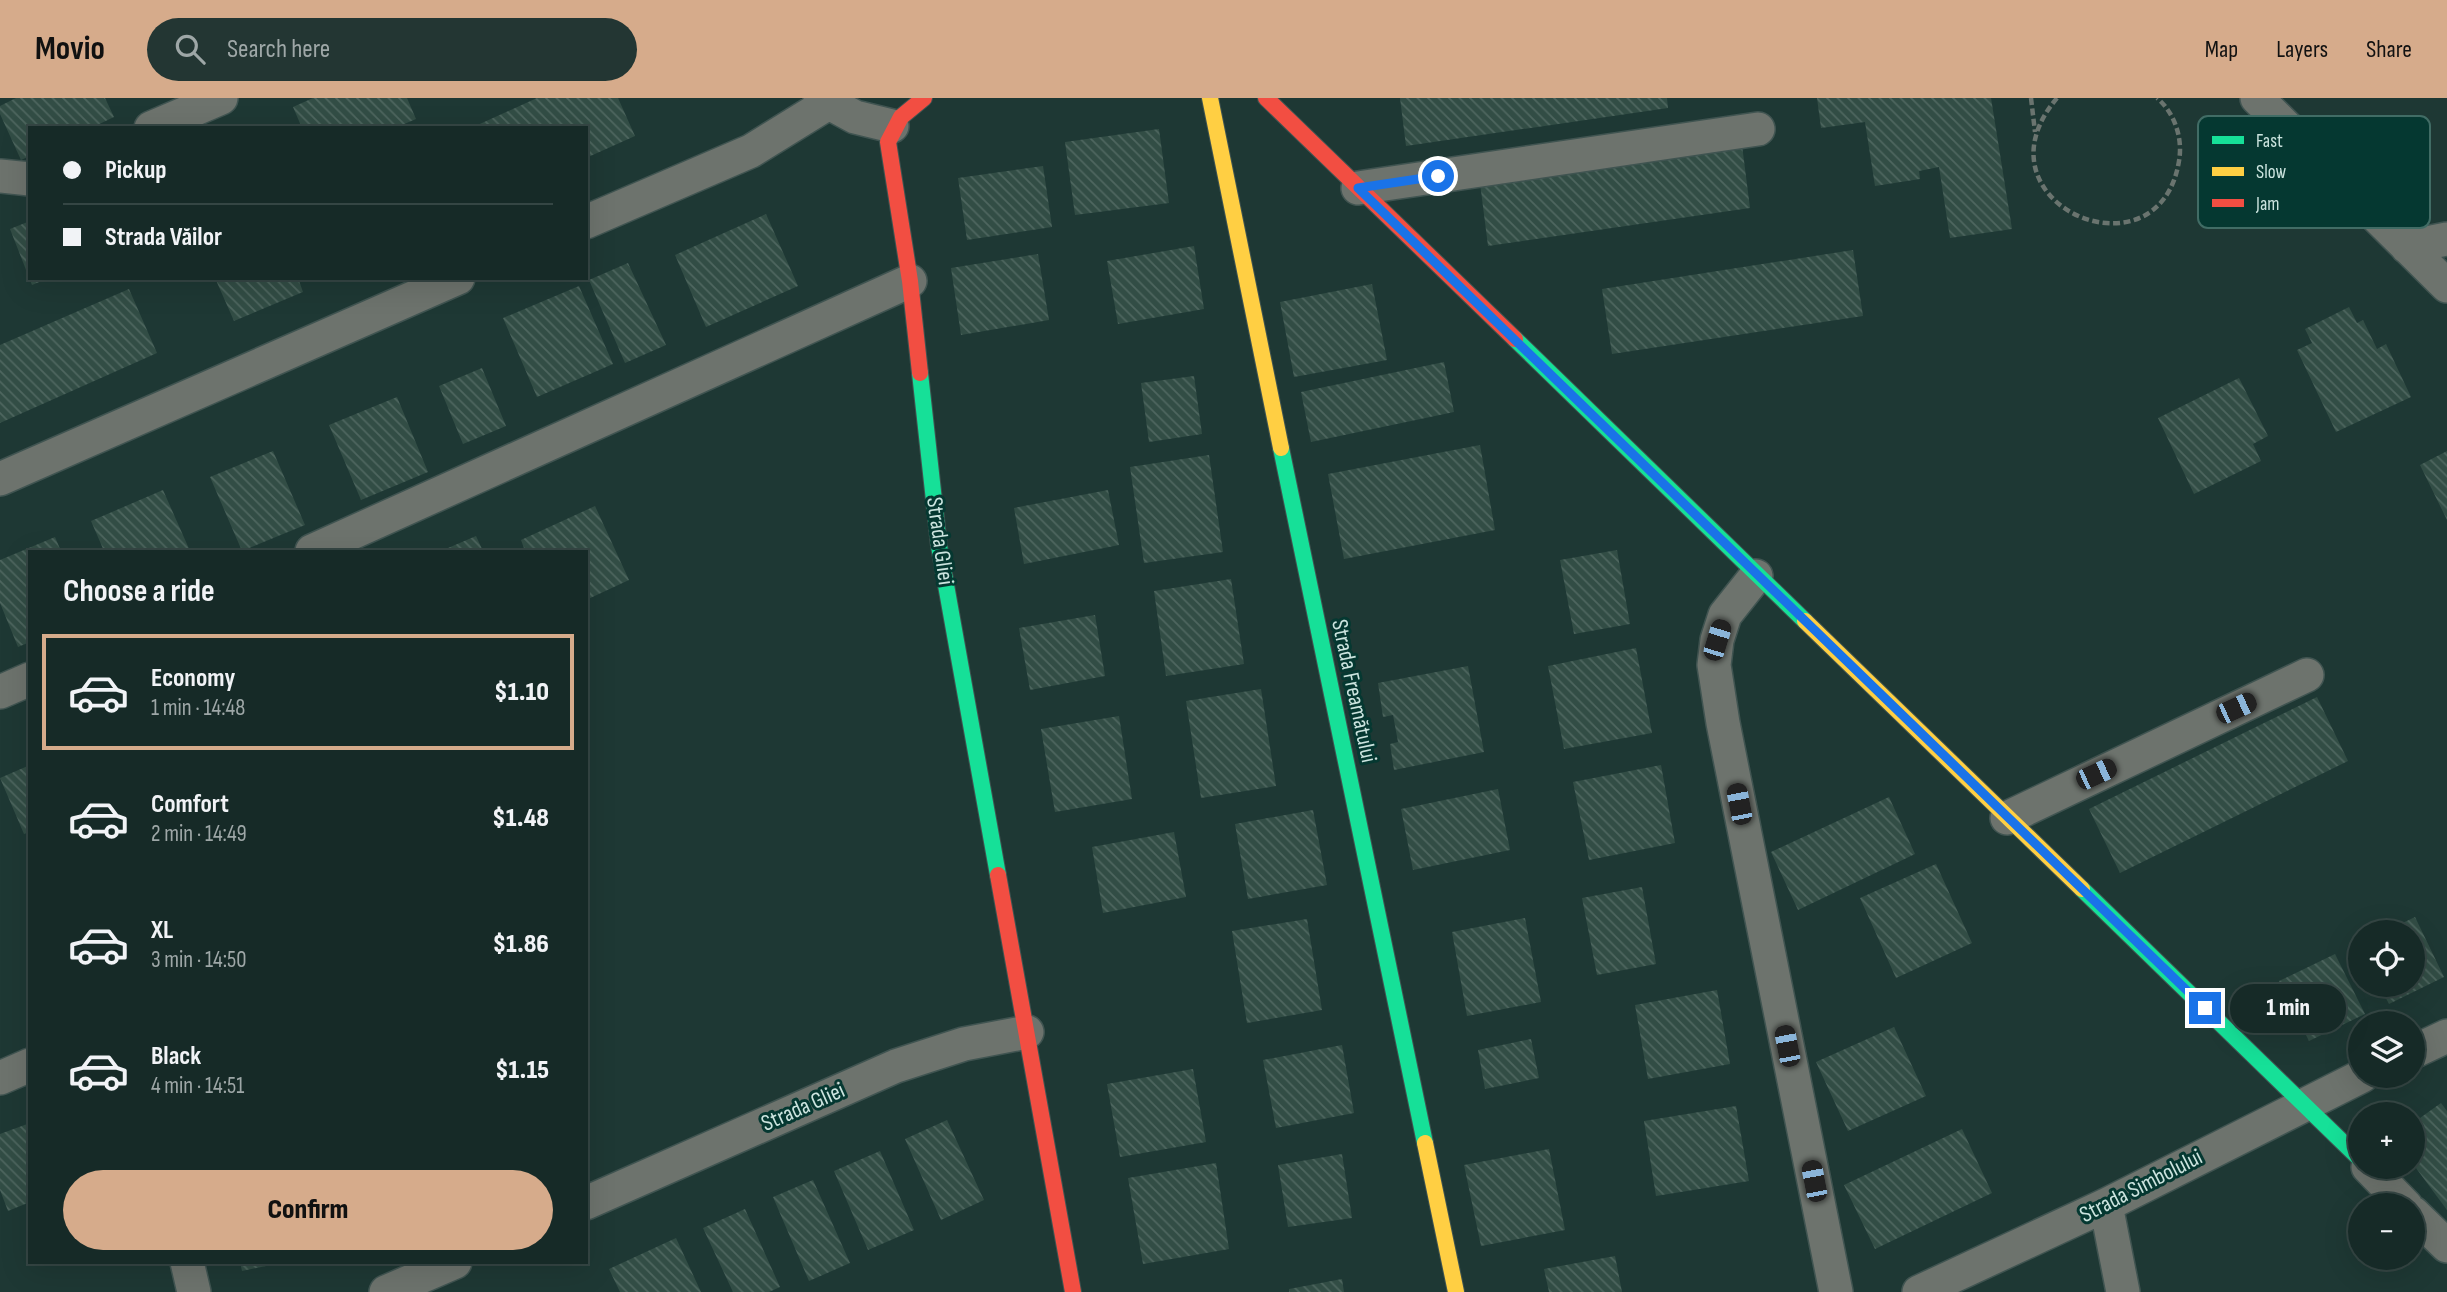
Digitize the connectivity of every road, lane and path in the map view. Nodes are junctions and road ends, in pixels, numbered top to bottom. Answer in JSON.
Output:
{"nodes":[{"id":1,"x":221,"y":98,"type":"edge"},
{"id":2,"x":924,"y":98,"type":"edge"},
{"id":3,"x":1210,"y":98,"type":"edge"},
{"id":4,"x":1266,"y":98,"type":"edge"},
{"id":5,"x":2031,"y":98,"type":"edge"},
{"id":6,"x":2057,"y":98,"type":"edge"},
{"id":7,"x":2157,"y":98,"type":"edge"},
{"id":8,"x":2257,"y":98,"type":"edge"},
{"id":9,"x":823,"y":101,"type":"edge"},
{"id":10,"x":2275,"y":116,"type":"edge"},
{"id":11,"x":156,"y":126,"type":"edge"},
{"id":12,"x":892,"y":126,"type":"junction"},
{"id":13,"x":1758,"y":129,"type":"dead end"},
{"id":14,"x":2035,"y":133,"type":"junction"},
{"id":15,"x":0,"y":176,"type":"edge"},
{"id":16,"x":28,"y":179,"type":"edge"},
{"id":17,"x":1358,"y":188,"type":"junction"},
{"id":18,"x":588,"y":221,"type":"edge"},
{"id":19,"x":2388,"y":228,"type":"edge"},
{"id":20,"x":2447,"y":239,"type":"edge"},
{"id":21,"x":2407,"y":247,"type":"junction"},
{"id":22,"x":453,"y":280,"type":"edge"},
{"id":23,"x":910,"y":281,"type":"junction"},
{"id":24,"x":2447,"y":286,"type":"edge"},
{"id":25,"x":0,"y":479,"type":"edge"},
{"id":26,"x":314,"y":550,"type":"edge"},
{"id":27,"x":1756,"y":576,"type":"junction"},
{"id":28,"x":2306,"y":675,"type":"dead end"},
{"id":29,"x":28,"y":680,"type":"edge"},
{"id":30,"x":0,"y":692,"type":"edge"},
{"id":31,"x":2007,"y":818,"type":"junction"},
{"id":32,"x":1027,"y":1031,"type":"junction"},
{"id":33,"x":2447,"y":1036,"type":"edge"},
{"id":34,"x":2425,"y":1046,"type":"edge"},
{"id":35,"x":28,"y":1066,"type":"edge"},
{"id":36,"x":0,"y":1078,"type":"edge"},
{"id":37,"x":2348,"y":1082,"type":"edge"},
{"id":38,"x":2303,"y":1103,"type":"junction"},
{"id":39,"x":2348,"y":1147,"type":"edge"},
{"id":40,"x":2380,"y":1179,"type":"edge"},
{"id":41,"x":2393,"y":1193,"type":"edge"},
{"id":42,"x":588,"y":1202,"type":"edge"},
{"id":43,"x":2106,"y":1205,"type":"junction"},
{"id":44,"x":2425,"y":1225,"type":"edge"},
{"id":45,"x":2447,"y":1246,"type":"edge"},
{"id":46,"x":187,"y":1264,"type":"edge"},
{"id":47,"x":450,"y":1264,"type":"edge"},
{"id":48,"x":406,"y":1288,"type":"edge"},
{"id":49,"x":194,"y":1292,"type":"edge"},
{"id":50,"x":1073,"y":1292,"type":"edge"},
{"id":51,"x":1456,"y":1292,"type":"edge"},
{"id":52,"x":1836,"y":1292,"type":"edge"},
{"id":53,"x":1919,"y":1292,"type":"edge"},
{"id":54,"x":2123,"y":1292,"type":"edge"}],
"edges":[{"from":1,"to":11,"type":"street"},
{"from":2,"to":12,"type":"street"},
{"from":3,"to":51,"type":"street","name":"Strada Freamătului"},
{"from":4,"to":17,"type":"street"},
{"from":5,"to":14,"type":"path"},
{"from":6,"to":14,"type":"path"},
{"from":7,"to":14,"type":"path"},
{"from":8,"to":10,"type":"street"},
{"from":9,"to":12,"type":"street"},
{"from":9,"to":18,"type":"street"},
{"from":12,"to":23,"type":"street","name":"Strada Gliei"},
{"from":13,"to":17,"type":"street"},
{"from":15,"to":16,"type":"street"},
{"from":17,"to":27,"type":"street"},
{"from":19,"to":21,"type":"street"},
{"from":20,"to":21,"type":"street"},
{"from":21,"to":24,"type":"street"},
{"from":22,"to":25,"type":"street"},
{"from":23,"to":26,"type":"street"},
{"from":23,"to":32,"type":"street","name":"Strada Gliei"},
{"from":27,"to":31,"type":"street"},
{"from":27,"to":52,"type":"street"},
{"from":28,"to":31,"type":"street"},
{"from":29,"to":30,"type":"street"},
{"from":31,"to":38,"type":"street"},
{"from":32,"to":42,"type":"street","name":"Strada Gliei"},
{"from":32,"to":50,"type":"street","name":"Strada Gliei"},
{"from":33,"to":34,"type":"street"},
{"from":35,"to":36,"type":"street"},
{"from":37,"to":38,"type":"street","name":"Strada Simbolului"},
{"from":38,"to":39,"type":"street"},
{"from":38,"to":43,"type":"street","name":"Strada Simbolului"},
{"from":40,"to":41,"type":"street"},
{"from":43,"to":53,"type":"street","name":"Strada Simbolului"},
{"from":43,"to":54,"type":"street"},
{"from":44,"to":45,"type":"street"},
{"from":46,"to":49,"type":"street"},
{"from":47,"to":48,"type":"street"}]}
